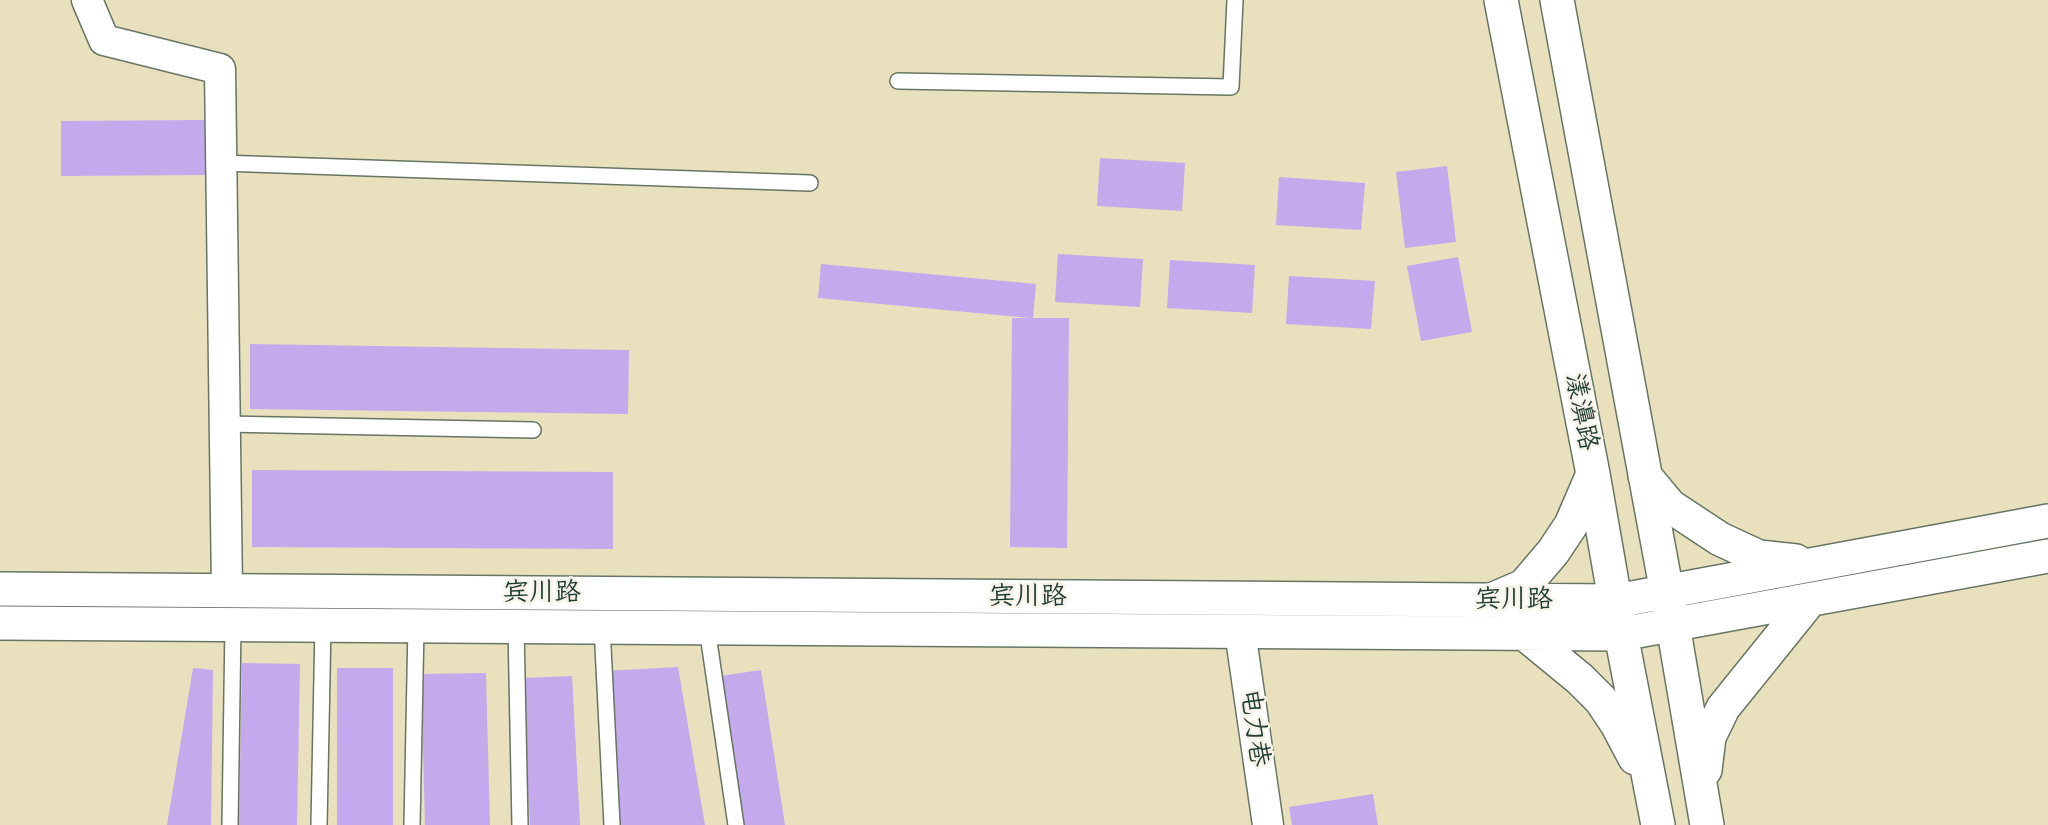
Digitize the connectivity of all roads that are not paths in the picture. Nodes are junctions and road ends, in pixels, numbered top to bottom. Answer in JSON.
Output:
{"nodes":[{"id":1,"x":87,"y":0,"type":"edge"},
{"id":2,"x":1235,"y":0,"type":"edge"},
{"id":3,"x":1501,"y":0,"type":"edge"},
{"id":4,"x":1557,"y":0,"type":"edge"},
{"id":5,"x":898,"y":81,"type":"dead end"},
{"id":6,"x":221,"y":163,"type":"junction"},
{"id":7,"x":810,"y":183,"type":"dead end"},
{"id":8,"x":225,"y":424,"type":"junction"},
{"id":9,"x":533,"y":430,"type":"dead end"},
{"id":10,"x":1593,"y":474,"type":"junction"},
{"id":11,"x":1644,"y":474,"type":"junction"},
{"id":12,"x":2048,"y":522,"type":"edge"},
{"id":13,"x":2048,"y":556,"type":"edge"},
{"id":14,"x":1819,"y":564,"type":"junction"},
{"id":15,"x":0,"y":589,"type":"edge"},
{"id":16,"x":227,"y":591,"type":"junction"},
{"id":17,"x":1667,"y":592,"type":"junction"},
{"id":18,"x":1492,"y":600,"type":"junction"},
{"id":19,"x":1810,"y":600,"type":"junction"},
{"id":20,"x":1616,"y":601,"type":"junction"},
{"id":21,"x":0,"y":623,"type":"edge"},
{"id":22,"x":233,"y":624,"type":"junction"},
{"id":23,"x":1673,"y":624,"type":"junction"},
{"id":24,"x":323,"y":625,"type":"junction"},
{"id":25,"x":416,"y":626,"type":"junction"},
{"id":26,"x":516,"y":627,"type":"junction"},
{"id":27,"x":602,"y":627,"type":"junction"},
{"id":28,"x":707,"y":627,"type":"junction"},
{"id":29,"x":1240,"y":632,"type":"junction"},
{"id":30,"x":1524,"y":633,"type":"junction"},
{"id":31,"x":1621,"y":634,"type":"junction"},
{"id":32,"x":1650,"y":783,"type":"junction"},
{"id":33,"x":1701,"y":792,"type":"junction"},
{"id":34,"x":230,"y":825,"type":"edge"},
{"id":35,"x":319,"y":825,"type":"edge"},
{"id":36,"x":412,"y":825,"type":"edge"},
{"id":37,"x":520,"y":825,"type":"edge"},
{"id":38,"x":612,"y":825,"type":"edge"},
{"id":39,"x":735,"y":825,"type":"edge"},
{"id":40,"x":1268,"y":825,"type":"edge"},
{"id":41,"x":1658,"y":825,"type":"edge"},
{"id":42,"x":1707,"y":825,"type":"edge"}],
"edges":[{"from":1,"to":6,"type":"street"},
{"from":2,"to":5,"type":"lane"},
{"from":3,"to":10,"type":"main road","name":"漾濞路"},
{"from":4,"to":11,"type":"main road","name":"漾濞路"},
{"from":6,"to":7,"type":"lane"},
{"from":6,"to":8,"type":"street"},
{"from":8,"to":9,"type":"lane"},
{"from":8,"to":16,"type":"street"},
{"from":10,"to":18,"type":"main road"},
{"from":10,"to":20,"type":"main road","name":"漾濞路"},
{"from":11,"to":14,"type":"main road"},
{"from":11,"to":17,"type":"main road","name":"漾濞路"},
{"from":12,"to":14,"type":"main road","name":"宾川路"},
{"from":13,"to":19,"type":"main road","name":"宾川路"},
{"from":14,"to":17,"type":"main road","name":"宾川路"},
{"from":15,"to":16,"type":"main road","name":"宾川路"},
{"from":16,"to":18,"type":"main road","name":"宾川路"},
{"from":17,"to":20,"type":"main road","name":"宾川路"},
{"from":17,"to":23,"type":"main road","name":"漾濞路"},
{"from":18,"to":20,"type":"main road","name":"宾川路"},
{"from":19,"to":23,"type":"main road","name":"宾川路"},
{"from":19,"to":33,"type":"main road"},
{"from":20,"to":31,"type":"main road","name":"漾濞路"},
{"from":21,"to":22,"type":"main road","name":"宾川路"},
{"from":22,"to":24,"type":"main road","name":"宾川路"},
{"from":22,"to":34,"type":"lane"},
{"from":23,"to":31,"type":"main road","name":"宾川路"},
{"from":23,"to":33,"type":"main road","name":"漾濞路"},
{"from":24,"to":25,"type":"main road","name":"宾川路"},
{"from":24,"to":35,"type":"lane"},
{"from":25,"to":26,"type":"main road","name":"宾川路"},
{"from":25,"to":36,"type":"lane"},
{"from":26,"to":27,"type":"main road","name":"宾川路"},
{"from":26,"to":37,"type":"lane"},
{"from":27,"to":28,"type":"main road","name":"宾川路"},
{"from":27,"to":38,"type":"lane"},
{"from":28,"to":29,"type":"main road","name":"宾川路"},
{"from":28,"to":39,"type":"lane"},
{"from":29,"to":30,"type":"main road","name":"宾川路"},
{"from":29,"to":40,"type":"street","name":"电力巷"},
{"from":30,"to":31,"type":"main road","name":"宾川路"},
{"from":30,"to":32,"type":"main road"},
{"from":31,"to":32,"type":"main road","name":"漾濞路"},
{"from":32,"to":41,"type":"main road","name":"漾濞路"},
{"from":33,"to":42,"type":"main road","name":"漾濞路"}]}
